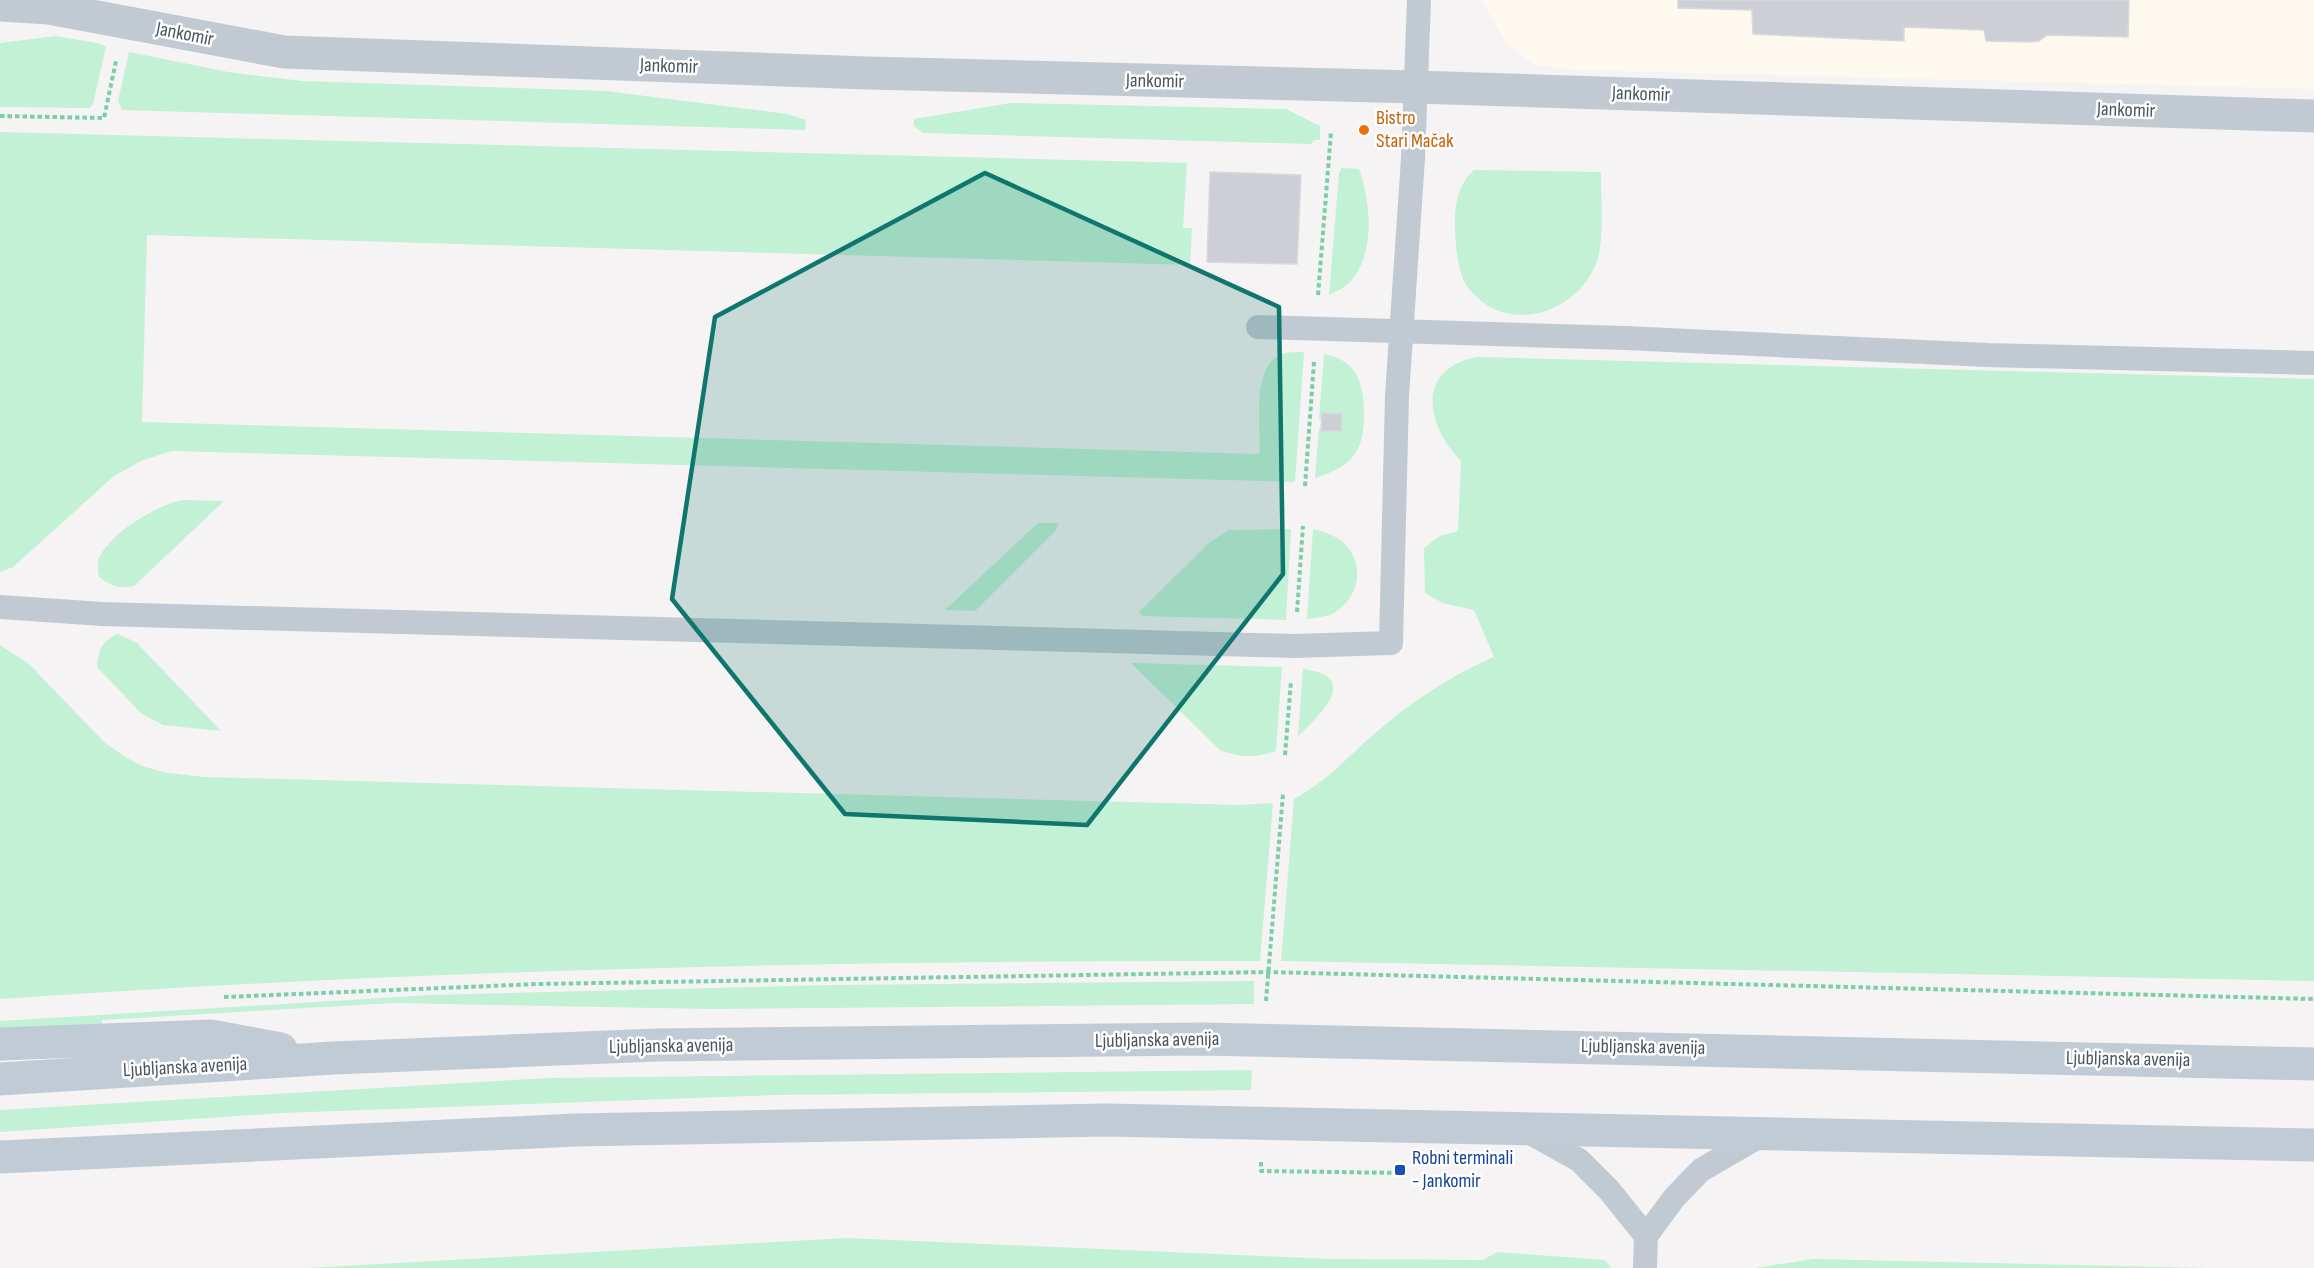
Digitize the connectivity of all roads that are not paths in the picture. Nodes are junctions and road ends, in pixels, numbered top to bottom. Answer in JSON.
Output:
{"nodes":[{"id":1,"x":1419,"y":0,"type":"edge"},
{"id":2,"x":0,"y":5,"type":"edge"},
{"id":3,"x":1416,"y":87,"type":"junction"},
{"id":4,"x":2314,"y":116,"type":"edge"},
{"id":5,"x":1258,"y":327,"type":"dead end"},
{"id":6,"x":1400,"y":330,"type":"junction"},
{"id":7,"x":2314,"y":363,"type":"edge"},
{"id":8,"x":0,"y":607,"type":"edge"},
{"id":9,"x":0,"y":1044,"type":"edge"},
{"id":10,"x":333,"y":1058,"type":"junction"},
{"id":11,"x":2314,"y":1064,"type":"edge"},
{"id":12,"x":0,"y":1079,"type":"edge"},
{"id":13,"x":1522,"y":1128,"type":"junction"},
{"id":14,"x":1767,"y":1132,"type":"junction"},
{"id":15,"x":2314,"y":1145,"type":"edge"},
{"id":16,"x":0,"y":1156,"type":"edge"},
{"id":17,"x":1646,"y":1236,"type":"junction"},
{"id":18,"x":1645,"y":1268,"type":"edge"}],
"edges":[{"from":1,"to":3,"type":"lane"},
{"from":2,"to":3,"type":"street","name":"Jankomir"},
{"from":3,"to":4,"type":"street","name":"Jankomir"},
{"from":3,"to":6,"type":"lane"},
{"from":5,"to":6,"type":"lane"},
{"from":6,"to":7,"type":"lane"},
{"from":6,"to":8,"type":"lane"},
{"from":9,"to":10,"type":"main road"},
{"from":10,"to":11,"type":"main road","name":"Ljubljanska avenija"},
{"from":10,"to":12,"type":"main road","name":"Ljubljanska avenija"},
{"from":13,"to":14,"type":"main road"},
{"from":13,"to":16,"type":"main road"},
{"from":13,"to":17,"type":"lane"},
{"from":14,"to":15,"type":"main road"},
{"from":14,"to":17,"type":"lane"},
{"from":17,"to":18,"type":"lane"}]}
